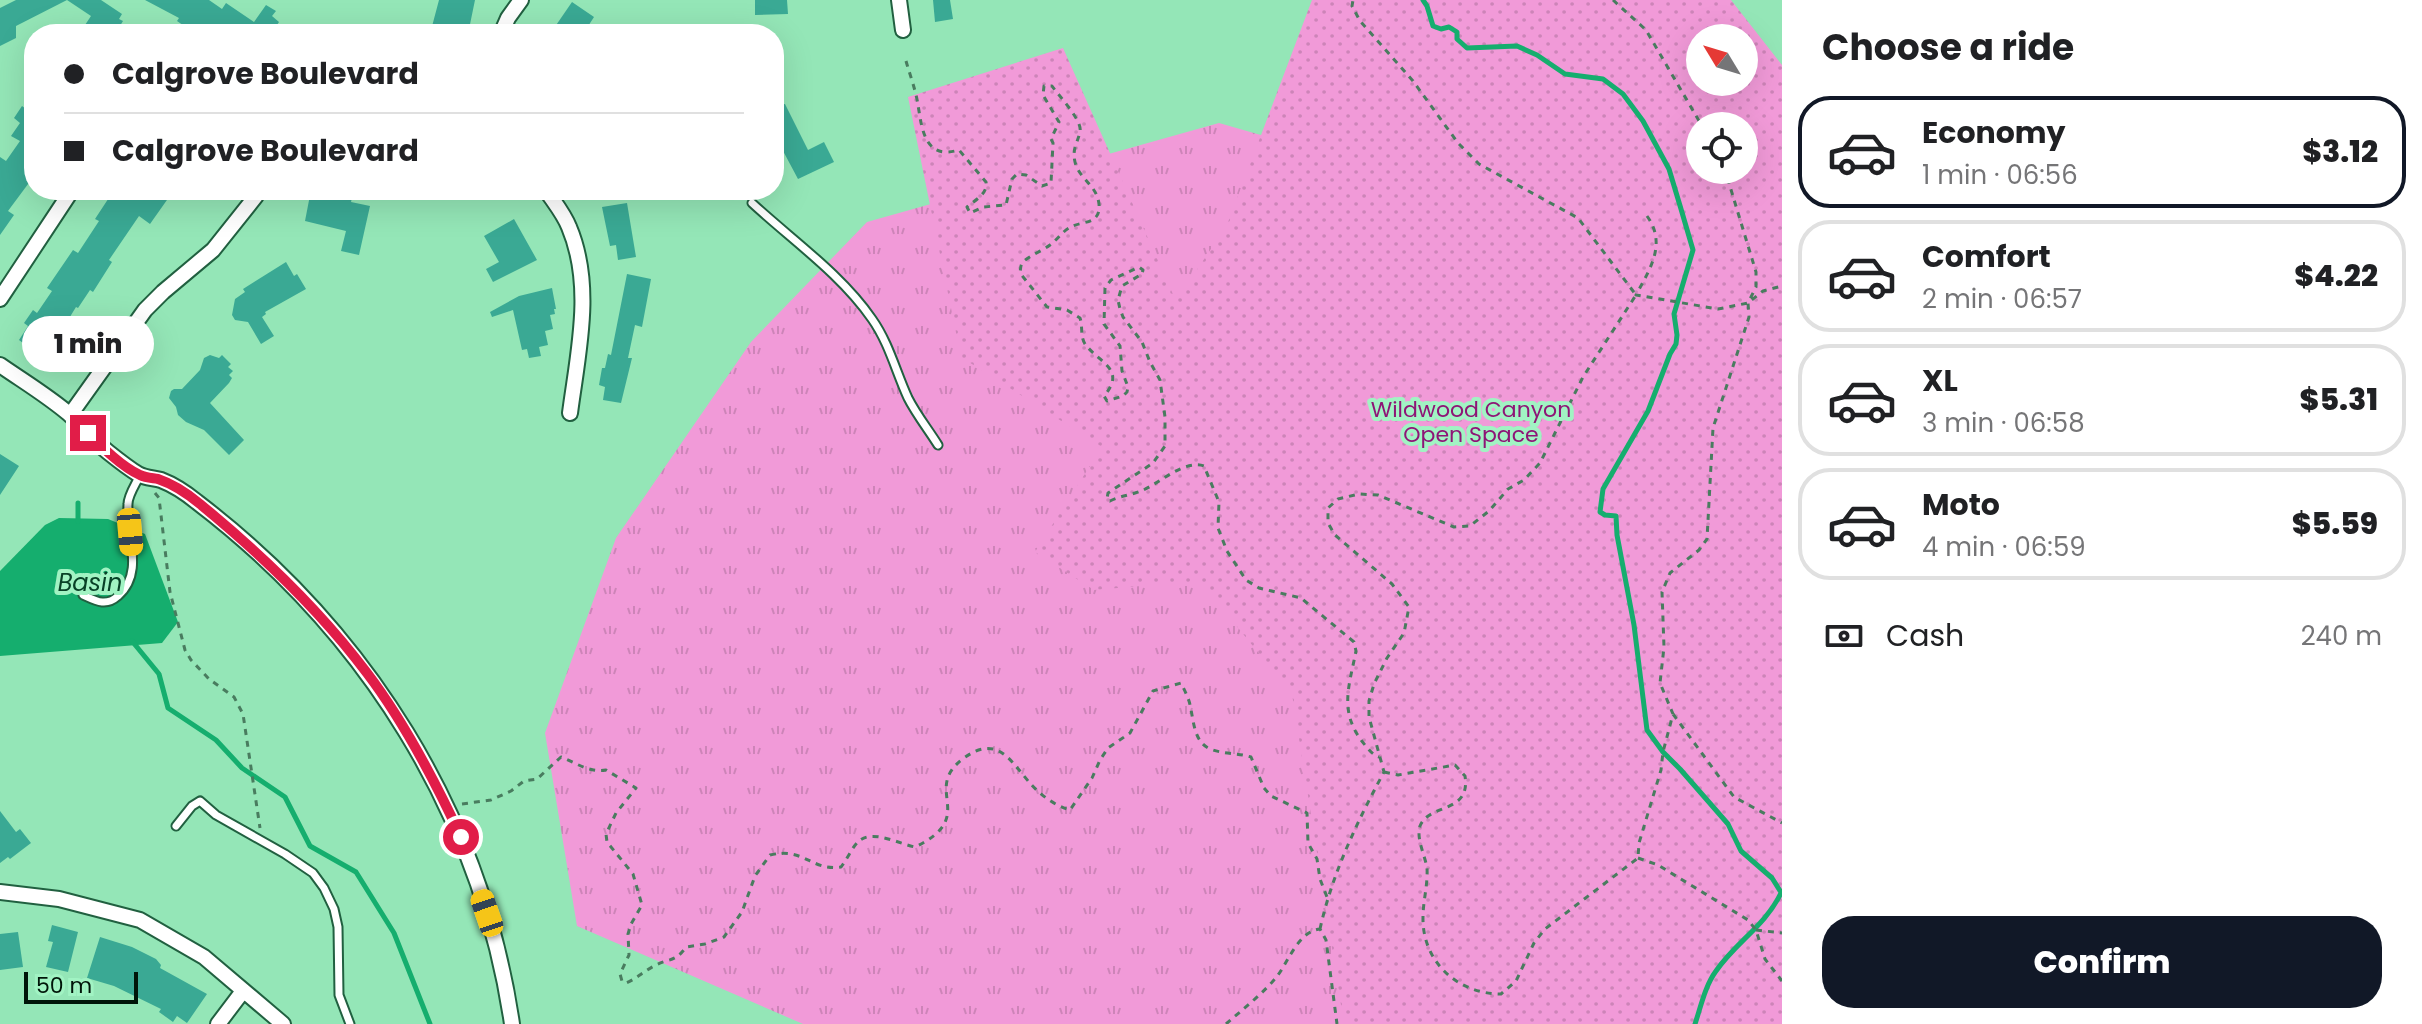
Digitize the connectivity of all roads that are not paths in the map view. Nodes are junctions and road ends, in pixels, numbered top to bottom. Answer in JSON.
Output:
{"nodes":[{"id":1,"x":521,"y":0,"type":"edge"},
{"id":2,"x":899,"y":0,"type":"edge"},
{"id":3,"x":505,"y":24,"type":"edge"},
{"id":4,"x":903,"y":30,"type":"dead end"},
{"id":5,"x":65,"y":200,"type":"edge"},
{"id":6,"x":253,"y":200,"type":"edge"},
{"id":7,"x":553,"y":200,"type":"edge"},
{"id":8,"x":752,"y":203,"type":"dead end"},
{"id":9,"x":0,"y":299,"type":"edge"},
{"id":10,"x":0,"y":365,"type":"edge"},
{"id":11,"x":570,"y":413,"type":"dead end"},
{"id":12,"x":70,"y":415,"type":"junction"},
{"id":13,"x":938,"y":445,"type":"dead end"},
{"id":14,"x":140,"y":475,"type":"junction"},
{"id":15,"x":83,"y":595,"type":"dead end"},
{"id":16,"x":176,"y":826,"type":"dead end"},
{"id":17,"x":0,"y":892,"type":"edge"},
{"id":18,"x":243,"y":991,"type":"junction"},
{"id":19,"x":218,"y":1024,"type":"edge"},
{"id":20,"x":283,"y":1024,"type":"edge"},
{"id":21,"x":350,"y":1024,"type":"edge"},
{"id":22,"x":512,"y":1024,"type":"edge"}],
"edges":[{"from":1,"to":3,"type":"street"},
{"from":2,"to":4,"type":"street"},
{"from":5,"to":9,"type":"street"},
{"from":6,"to":12,"type":"street"},
{"from":7,"to":11,"type":"street"},
{"from":8,"to":13,"type":"lane"},
{"from":10,"to":12,"type":"street"},
{"from":12,"to":14,"type":"street"},
{"from":14,"to":15,"type":"lane"},
{"from":14,"to":22,"type":"street"},
{"from":16,"to":21,"type":"lane"},
{"from":17,"to":18,"type":"street"},
{"from":18,"to":19,"type":"street"},
{"from":18,"to":20,"type":"street"}]}
